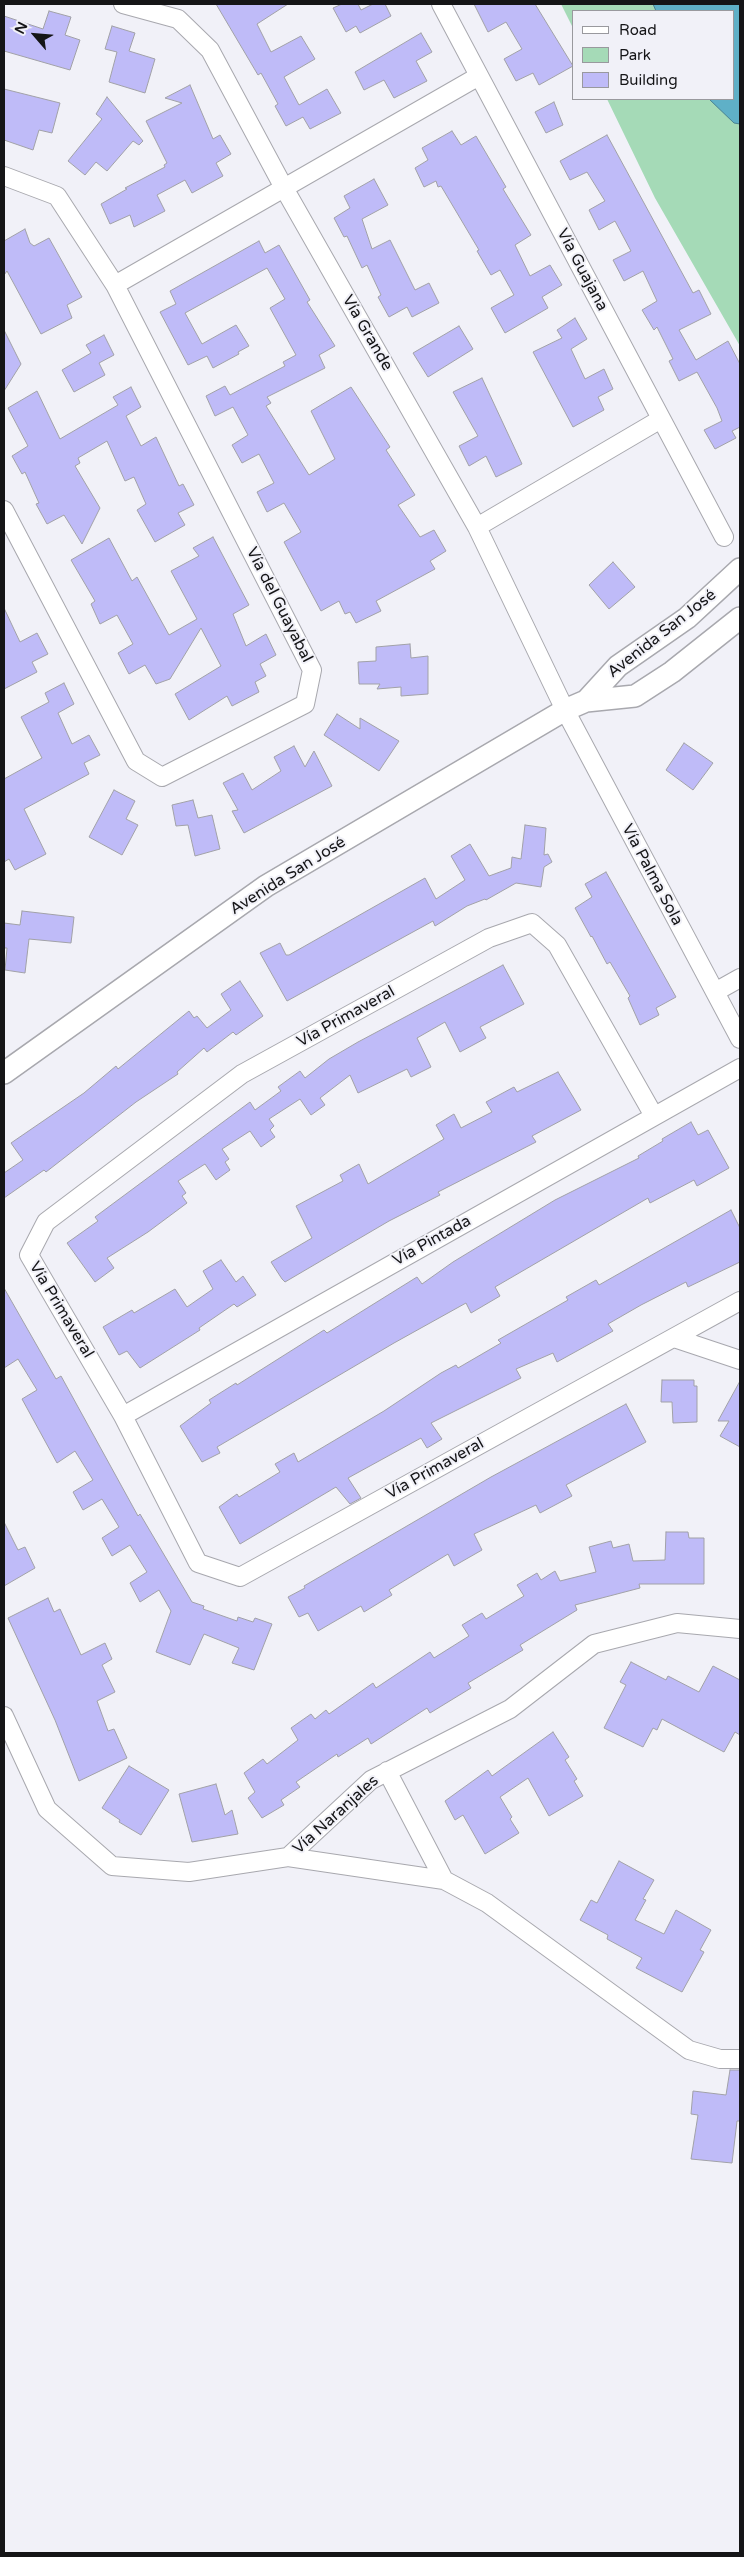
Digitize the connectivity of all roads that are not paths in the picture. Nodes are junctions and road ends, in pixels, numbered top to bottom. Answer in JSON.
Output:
{"nodes":[{"id":1,"x":123,"y":4,"type":"edge"},
{"id":2,"x":441,"y":4,"type":"edge"},
{"id":3,"x":479,"y":76,"type":"junction"},
{"id":4,"x":4,"y":176,"type":"edge"},
{"id":5,"x":284,"y":188,"type":"junction"},
{"id":6,"x":115,"y":285,"type":"junction"},
{"id":7,"x":661,"y":418,"type":"junction"},
{"id":8,"x":4,"y":510,"type":"edge"},
{"id":9,"x":477,"y":527,"type":"junction"},
{"id":10,"x":724,"y":537,"type":"dead end"},
{"id":11,"x":740,"y":569,"type":"edge"},
{"id":12,"x":740,"y":618,"type":"edge"},
{"id":13,"x":586,"y":701,"type":"junction"},
{"id":14,"x":564,"y":710,"type":"junction"},
{"id":15,"x":740,"y":978,"type":"edge"},
{"id":16,"x":715,"y":992,"type":"junction"},
{"id":17,"x":740,"y":1039,"type":"edge"},
{"id":18,"x":740,"y":1068,"type":"edge"},
{"id":19,"x":4,"y":1073,"type":"edge"},
{"id":20,"x":654,"y":1116,"type":"junction"},
{"id":21,"x":740,"y":1301,"type":"edge"},
{"id":22,"x":674,"y":1338,"type":"junction"},
{"id":23,"x":740,"y":1360,"type":"edge"},
{"id":24,"x":124,"y":1416,"type":"junction"},
{"id":25,"x":740,"y":1629,"type":"edge"},
{"id":26,"x":4,"y":1716,"type":"edge"},
{"id":27,"x":387,"y":1771,"type":"junction"},
{"id":28,"x":288,"y":1857,"type":"junction"},
{"id":29,"x":444,"y":1880,"type":"junction"},
{"id":30,"x":740,"y":2059,"type":"edge"}],
"edges":[{"from":1,"to":5,"type":"street","name":"Vía Grande"},
{"from":2,"to":3,"type":"street","name":"Vía Guajana"},
{"from":3,"to":5,"type":"street"},
{"from":3,"to":7,"type":"street","name":"Vía Guajana"},
{"from":4,"to":6,"type":"street","name":"Vía del Guayabal"},
{"from":5,"to":6,"type":"street"},
{"from":5,"to":9,"type":"street","name":"Vía Grande"},
{"from":6,"to":8,"type":"street","name":"Vía del Guayabal"},
{"from":7,"to":9,"type":"street"},
{"from":7,"to":10,"type":"street","name":"Vía Guajana"},
{"from":9,"to":14,"type":"street","name":"Vía Grande"},
{"from":11,"to":13,"type":"street","name":"Avenida San José"},
{"from":12,"to":13,"type":"street","name":"Avenida San José"},
{"from":13,"to":14,"type":"street","name":"Avenida San José"},
{"from":14,"to":16,"type":"street","name":"Vía Palma Sola"},
{"from":14,"to":19,"type":"street","name":"Avenida San José"},
{"from":15,"to":16,"type":"street"},
{"from":16,"to":17,"type":"street","name":"Vía Palma Sola"},
{"from":18,"to":20,"type":"street","name":"Vía Pintada"},
{"from":20,"to":24,"type":"street","name":"Vía Pintada"},
{"from":20,"to":24,"type":"street","name":"Vía Primaveral"},
{"from":21,"to":22,"type":"street","name":"Vía Primaveral"},
{"from":22,"to":23,"type":"street"},
{"from":22,"to":24,"type":"street","name":"Vía Primaveral"},
{"from":25,"to":27,"type":"street","name":"Vía Naranjales"},
{"from":26,"to":28,"type":"street","name":"Vía Naranjales"},
{"from":27,"to":28,"type":"street","name":"Vía Naranjales"},
{"from":27,"to":29,"type":"street"},
{"from":28,"to":29,"type":"street"},
{"from":29,"to":30,"type":"street"}]}
